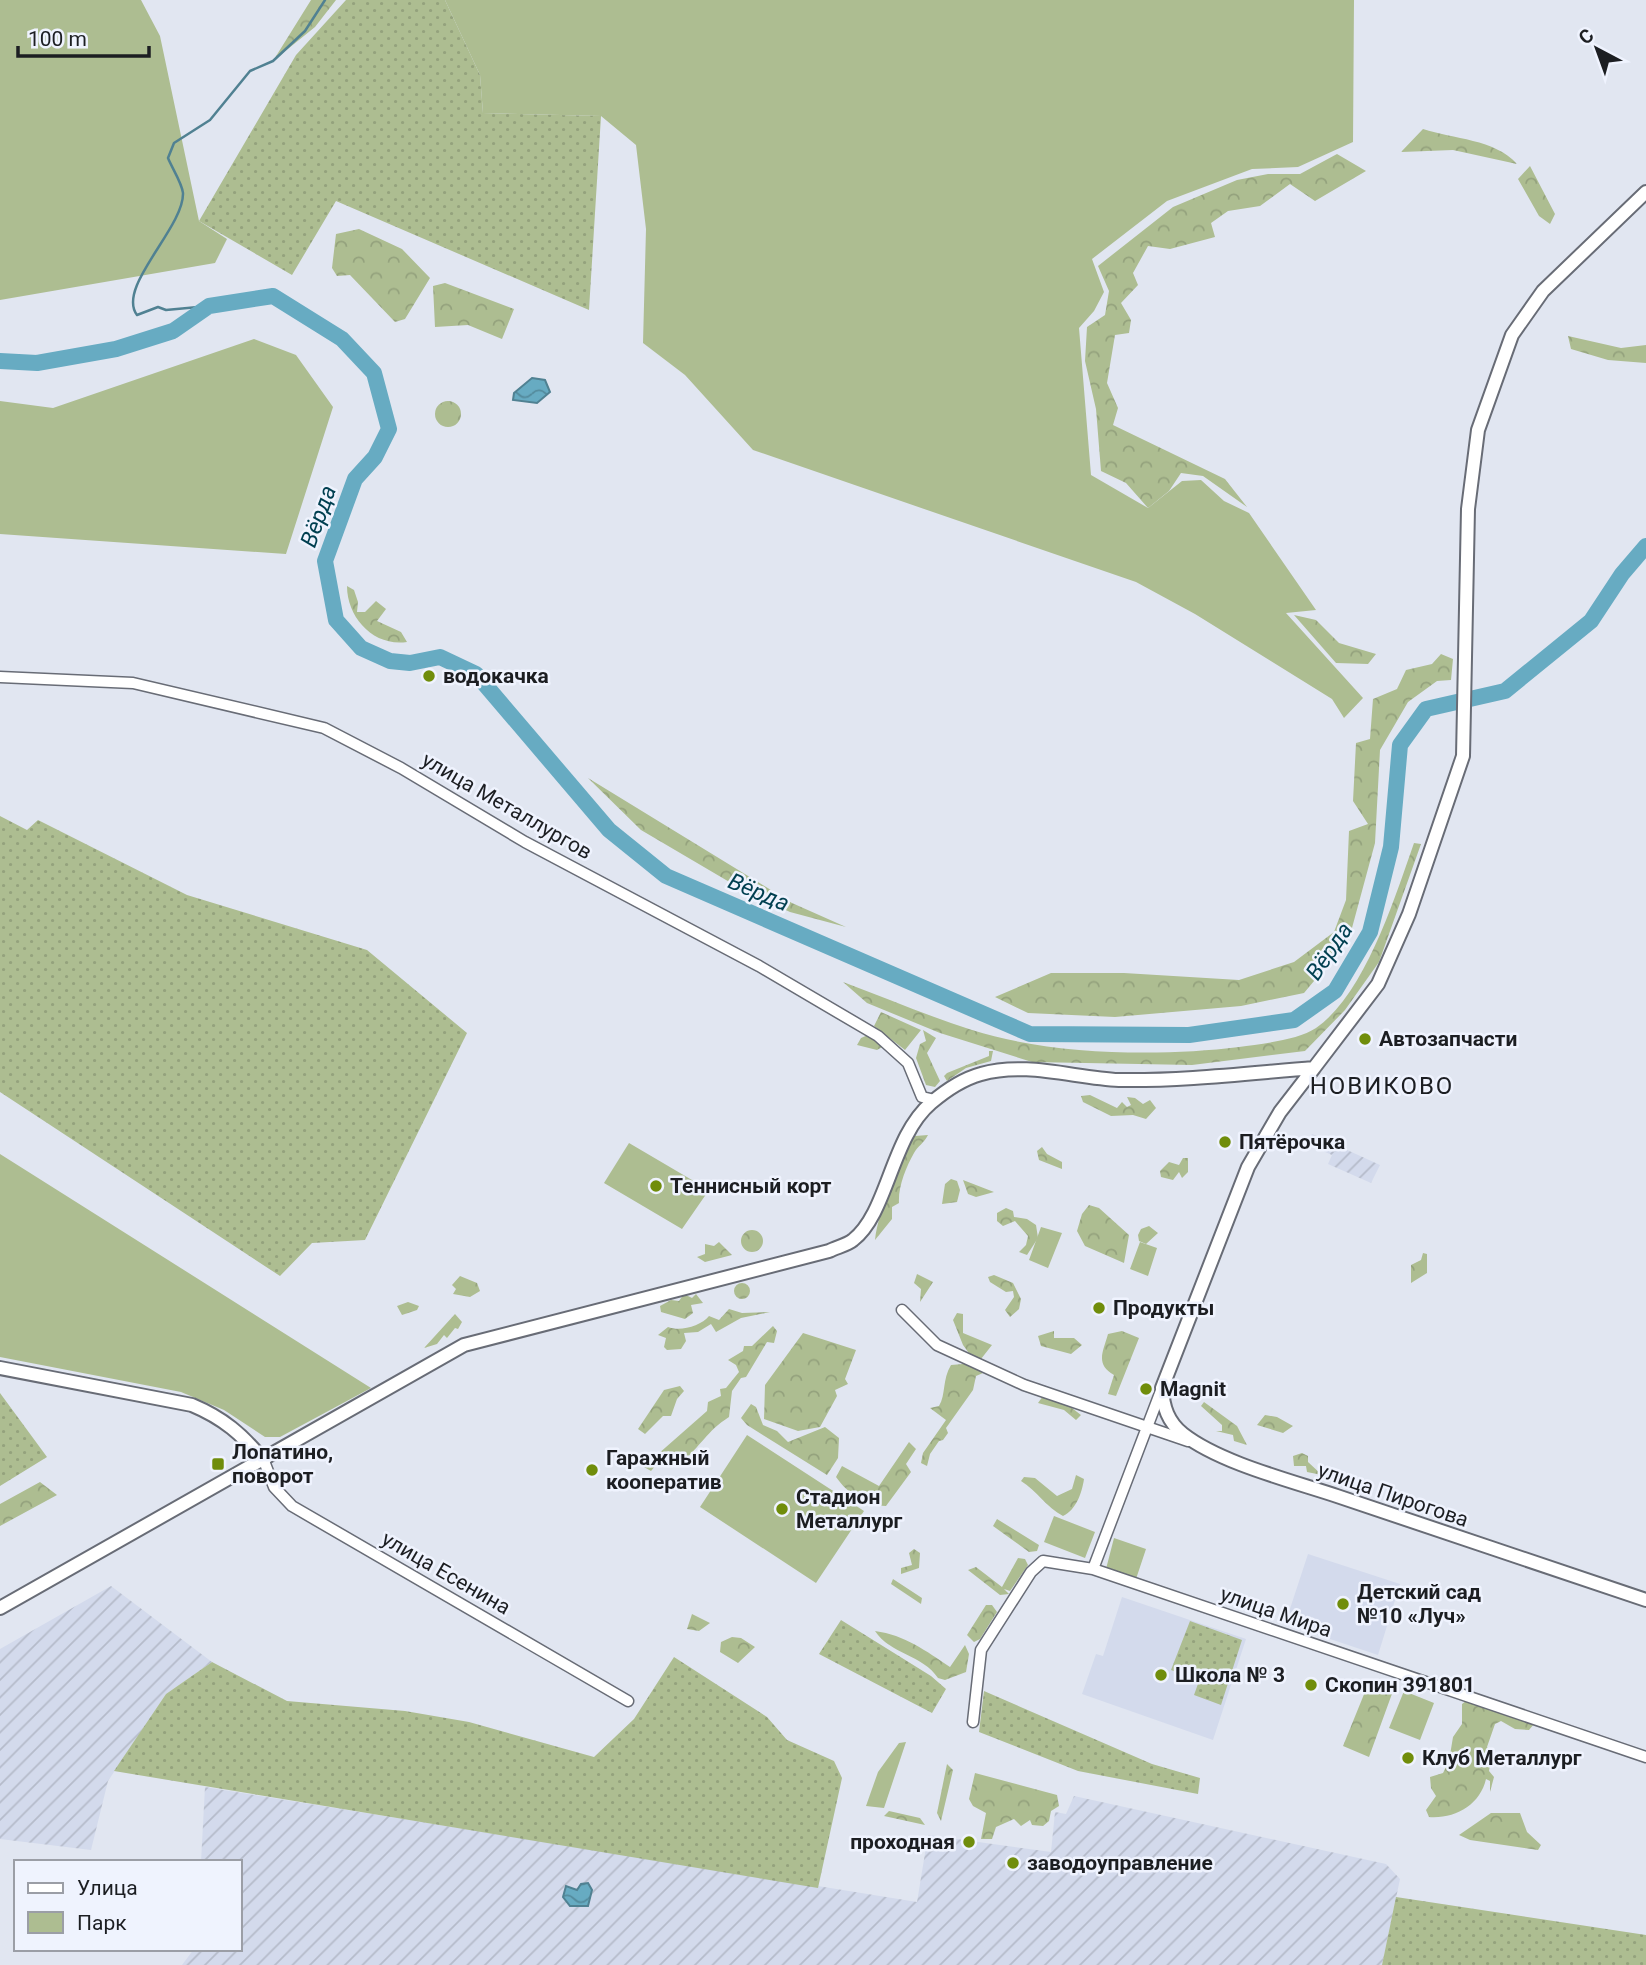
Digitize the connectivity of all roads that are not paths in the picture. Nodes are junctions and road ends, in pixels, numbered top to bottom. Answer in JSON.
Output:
{"nodes":[{"id":1,"x":1646,"y":192,"type":"edge"},
{"id":2,"x":0,"y":677,"type":"edge"},
{"id":3,"x":1314,"y":1068,"type":"junction"},
{"id":4,"x":935,"y":1100,"type":"junction"},
{"id":5,"x":902,"y":1310,"type":"dead end"},
{"id":6,"x":0,"y":1368,"type":"edge"},
{"id":7,"x":1162,"y":1388,"type":"junction"},
{"id":8,"x":1147,"y":1426,"type":"junction"},
{"id":9,"x":1199,"y":1446,"type":"junction"},
{"id":10,"x":264,"y":1461,"type":"junction"},
{"id":11,"x":1093,"y":1569,"type":"junction"},
{"id":12,"x":1646,"y":1600,"type":"edge"},
{"id":13,"x":0,"y":1608,"type":"edge"},
{"id":14,"x":628,"y":1701,"type":"dead end"},
{"id":15,"x":973,"y":1722,"type":"dead end"},
{"id":16,"x":1646,"y":1757,"type":"edge"}],
"edges":[{"from":1,"to":3,"type":"street"},
{"from":2,"to":4,"type":"street","name":"улица Металлургов"},
{"from":3,"to":4,"type":"street"},
{"from":3,"to":7,"type":"street"},
{"from":4,"to":10,"type":"street"},
{"from":5,"to":8,"type":"street"},
{"from":6,"to":10,"type":"street"},
{"from":7,"to":8,"type":"street"},
{"from":7,"to":9,"type":"street","name":"улица Пирогова"},
{"from":8,"to":9,"type":"street"},
{"from":8,"to":11,"type":"street"},
{"from":9,"to":12,"type":"street","name":"улица Пирогова"},
{"from":10,"to":13,"type":"street"},
{"from":10,"to":14,"type":"street","name":"улица Есенина"},
{"from":11,"to":15,"type":"street","name":"улица Мира"},
{"from":11,"to":16,"type":"street","name":"улица Мира"}]}
